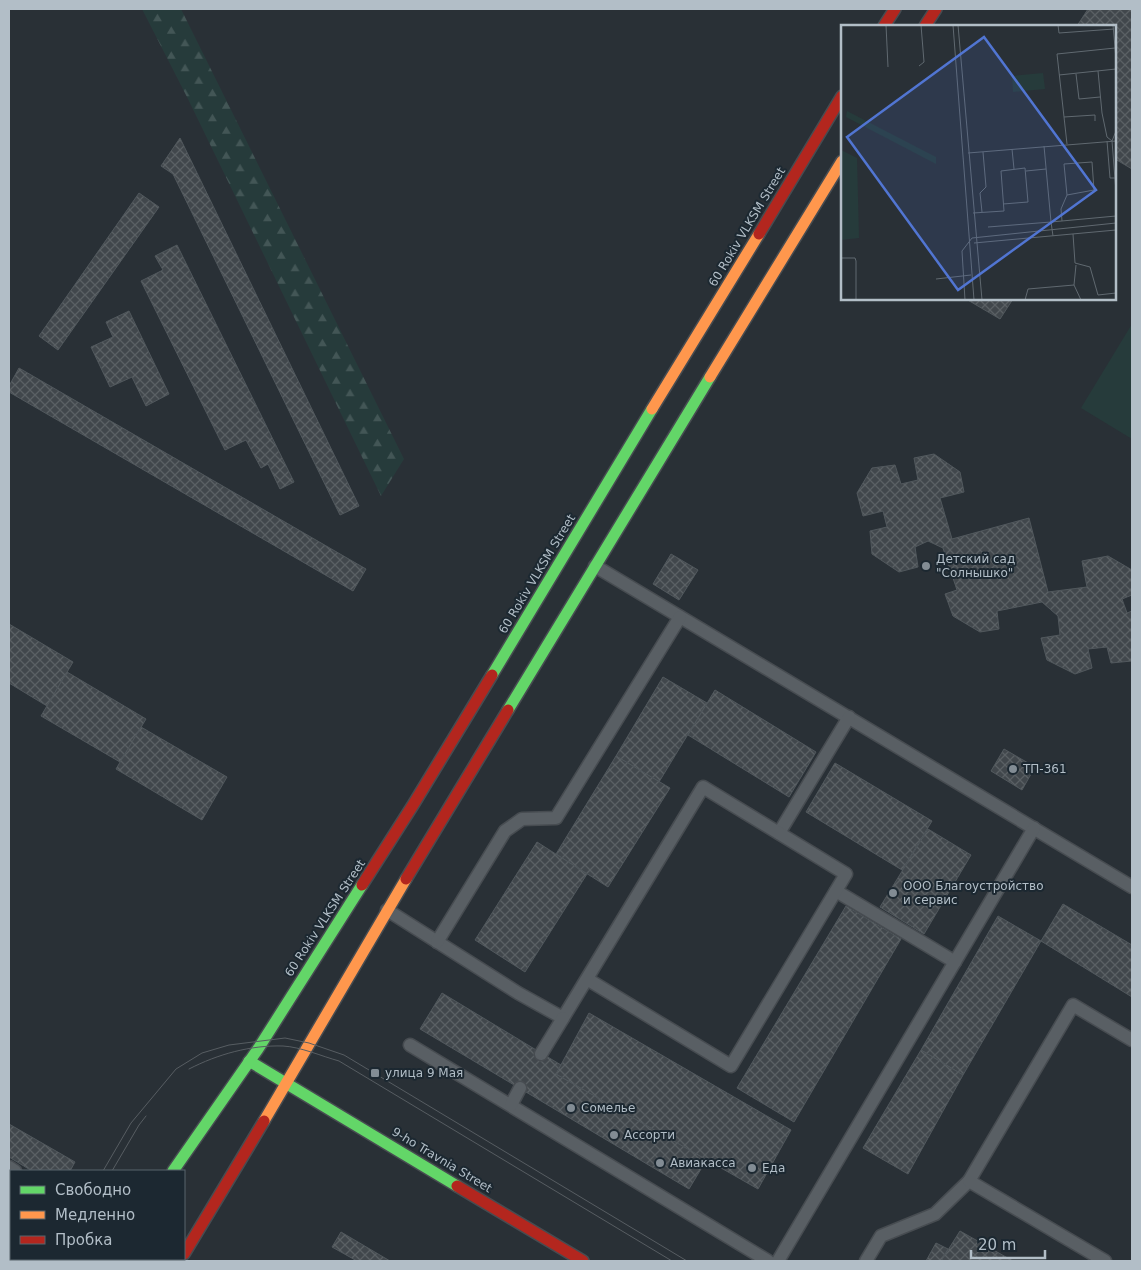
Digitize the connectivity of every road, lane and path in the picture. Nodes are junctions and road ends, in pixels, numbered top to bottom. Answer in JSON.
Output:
{"nodes":[{"id":1,"x":895,"y":9,"type":"edge"},
{"id":2,"x":936,"y":9,"type":"edge"},
{"id":3,"x":885,"y":25,"type":"edge"},
{"id":4,"x":926,"y":25,"type":"edge"},
{"id":5,"x":841,"y":98,"type":"edge"},
{"id":6,"x":841,"y":163,"type":"edge"},
{"id":7,"x":595,"y":566,"type":"junction"},
{"id":8,"x":680,"y":617,"type":"junction"},
{"id":9,"x":849,"y":718,"type":"junction"},
{"id":10,"x":1034,"y":828,"type":"junction"},
{"id":11,"x":778,"y":832,"type":"junction"},
{"id":12,"x":1132,"y":887,"type":"edge"},
{"id":13,"x":836,"y":891,"type":"junction"},
{"id":14,"x":387,"y":910,"type":"junction"},
{"id":15,"x":437,"y":942,"type":"junction"},
{"id":16,"x":956,"y":962,"type":"junction"},
{"id":17,"x":587,"y":979,"type":"junction"},
{"id":18,"x":563,"y":1018,"type":"junction"},
{"id":19,"x":1132,"y":1040,"type":"edge"},
{"id":20,"x":410,"y":1045,"type":"dead end"},
{"id":21,"x":541,"y":1054,"type":"dead end"},
{"id":22,"x":249,"y":1062,"type":"junction"},
{"id":23,"x":286,"y":1083,"type":"junction"},
{"id":24,"x":520,"y":1088,"type":"dead end"},
{"id":25,"x":511,"y":1105,"type":"junction"},
{"id":26,"x":173,"y":1170,"type":"edge"},
{"id":27,"x":969,"y":1181,"type":"junction"},
{"id":28,"x":185,"y":1252,"type":"edge"},
{"id":29,"x":583,"y":1261,"type":"edge"},
{"id":30,"x":768,"y":1261,"type":"edge"},
{"id":31,"x":778,"y":1261,"type":"edge"},
{"id":32,"x":866,"y":1261,"type":"edge"},
{"id":33,"x":1105,"y":1261,"type":"edge"}],
"edges":[{"from":1,"to":3,"type":"street"},
{"from":2,"to":4,"type":"street"},
{"from":5,"to":22,"type":"street","name":"60 Rokiv VLKSM Street"},
{"from":6,"to":7,"type":"street"},
{"from":7,"to":8,"type":"lane"},
{"from":7,"to":14,"type":"street"},
{"from":8,"to":9,"type":"lane"},
{"from":8,"to":15,"type":"lane"},
{"from":9,"to":10,"type":"lane"},
{"from":9,"to":11,"type":"lane"},
{"from":10,"to":12,"type":"lane"},
{"from":10,"to":16,"type":"lane"},
{"from":11,"to":13,"type":"lane"},
{"from":11,"to":17,"type":"lane"},
{"from":13,"to":16,"type":"lane"},
{"from":13,"to":17,"type":"lane"},
{"from":14,"to":15,"type":"lane"},
{"from":14,"to":23,"type":"street"},
{"from":15,"to":18,"type":"lane"},
{"from":16,"to":31,"type":"lane"},
{"from":17,"to":18,"type":"lane"},
{"from":18,"to":21,"type":"lane"},
{"from":19,"to":27,"type":"lane"},
{"from":20,"to":25,"type":"lane"},
{"from":22,"to":23,"type":"street"},
{"from":22,"to":26,"type":"street","name":"60 Rokiv VLKSM Street"},
{"from":23,"to":28,"type":"street"},
{"from":23,"to":29,"type":"street","name":"9-ho Travnia Street"},
{"from":24,"to":25,"type":"lane"},
{"from":25,"to":30,"type":"lane"},
{"from":27,"to":32,"type":"lane"},
{"from":27,"to":33,"type":"lane"}]}
